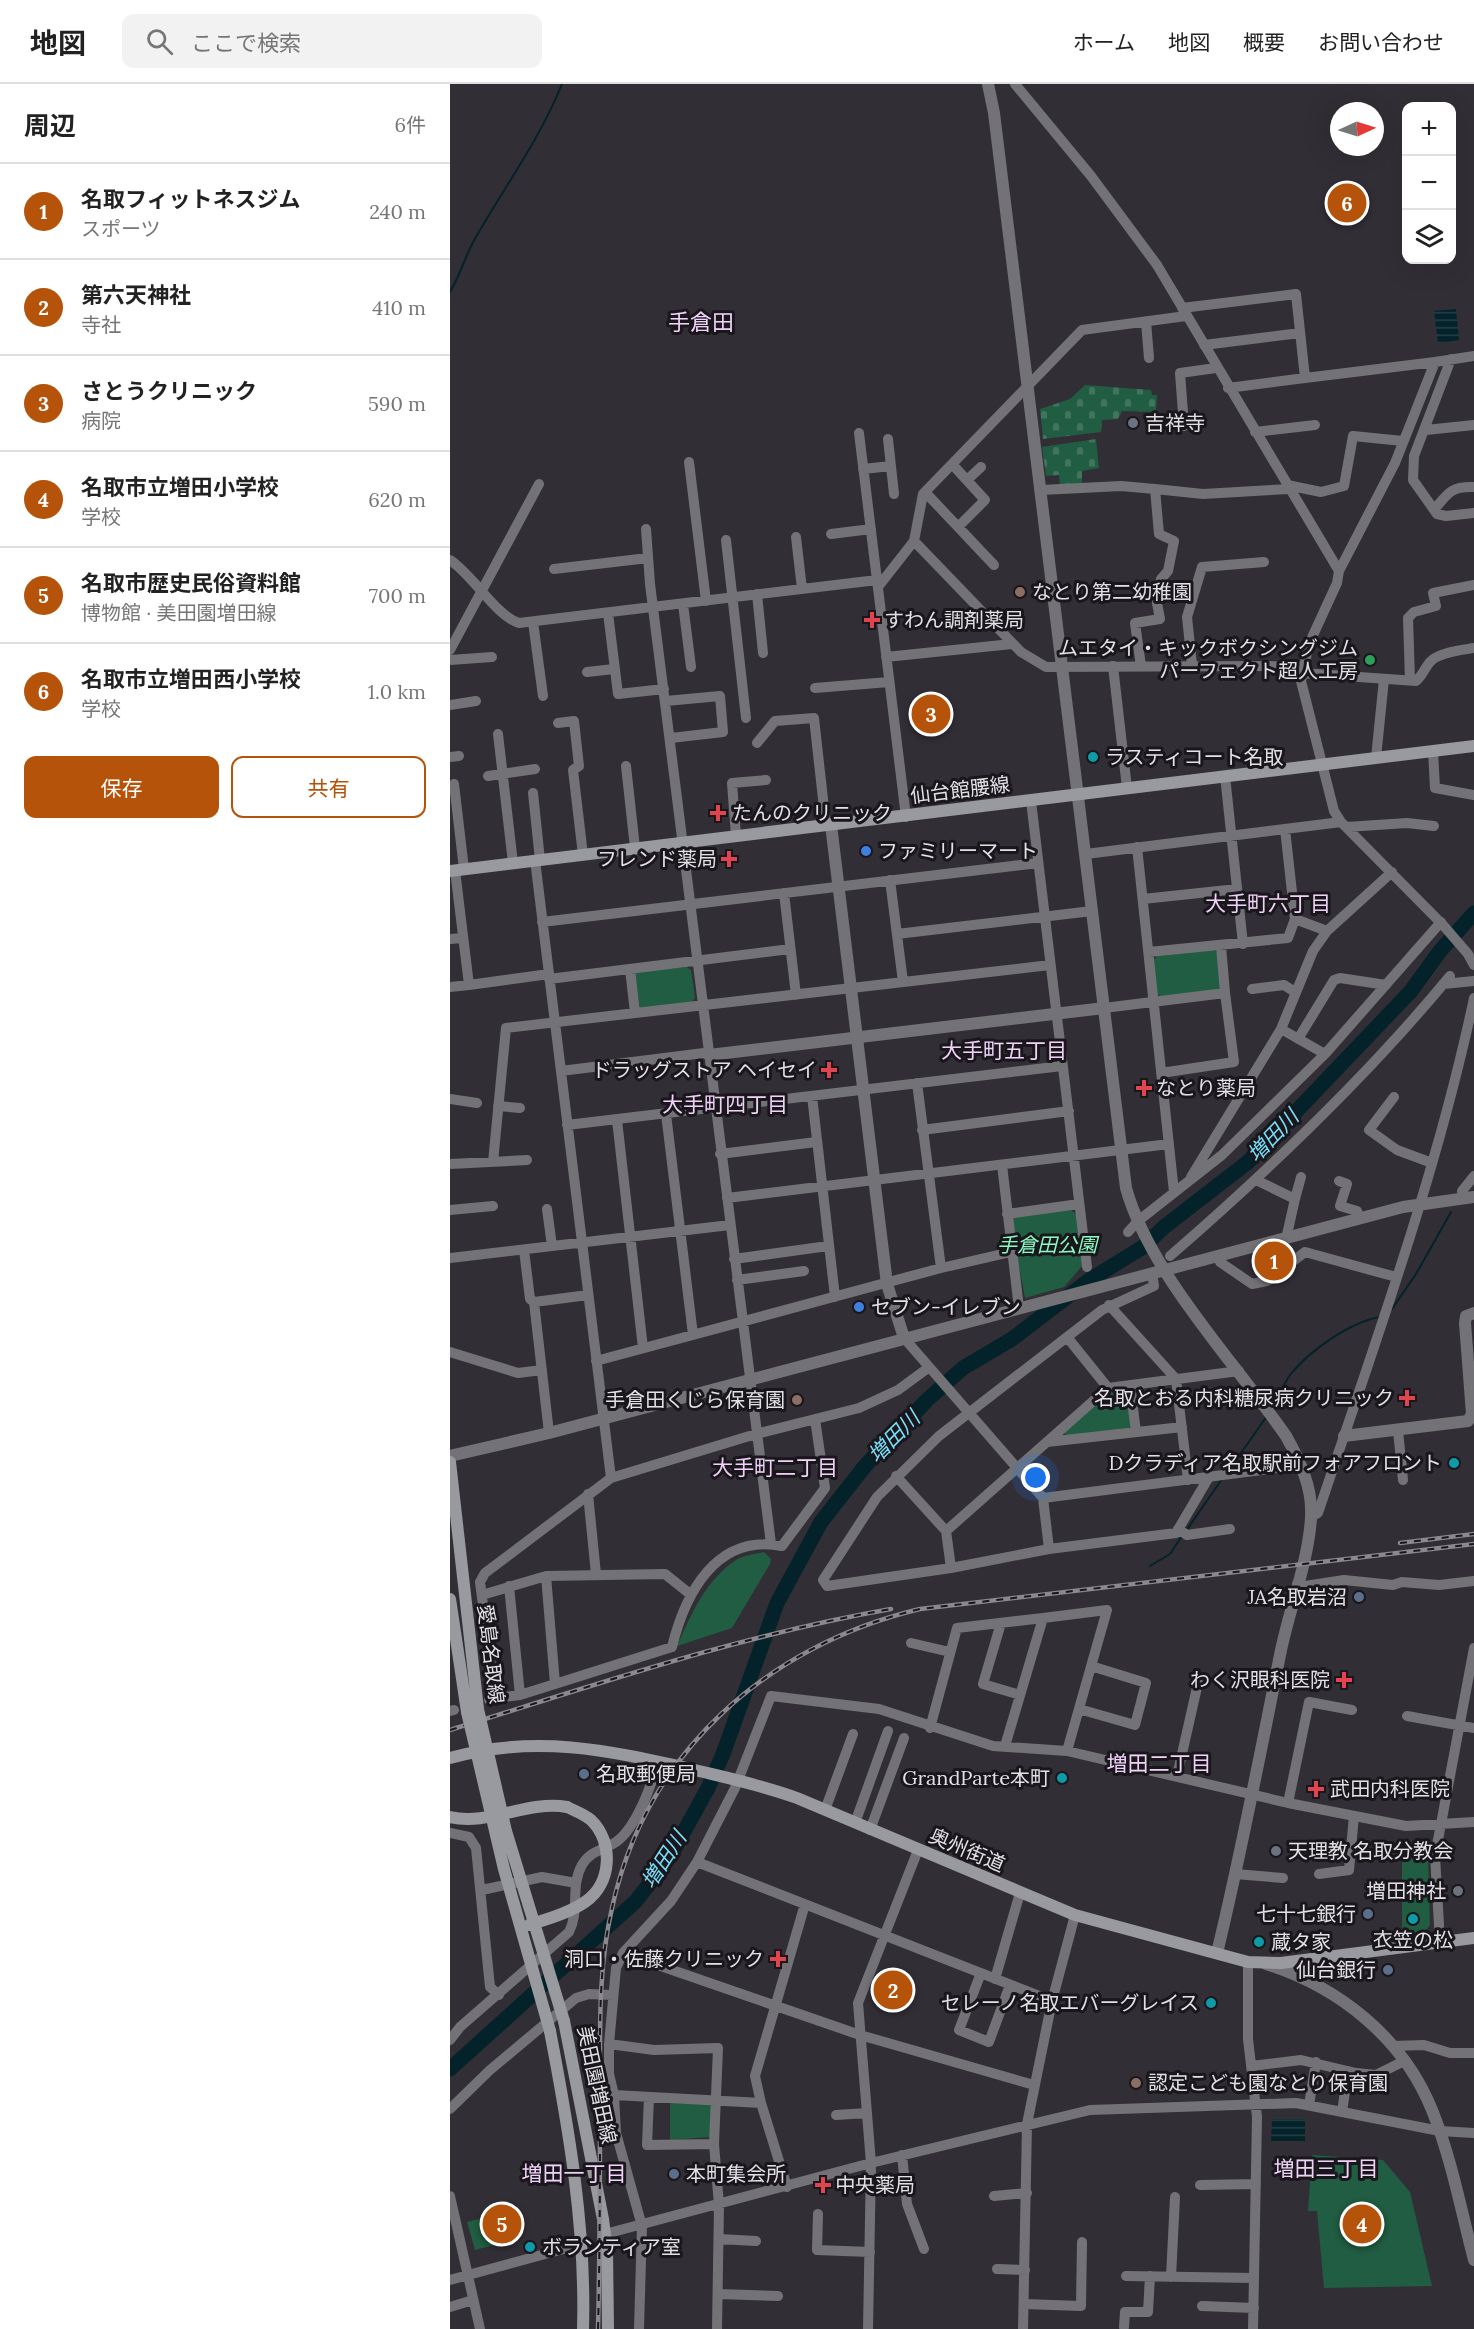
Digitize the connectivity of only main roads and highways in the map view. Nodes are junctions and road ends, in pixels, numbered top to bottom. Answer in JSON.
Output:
{"nodes":[{"id":1,"x":1474,"y":746,"type":"edge"},
{"id":2,"x":456,"y":870,"type":"edge"},
{"id":3,"x":450,"y":1462,"type":"edge"},
{"id":4,"x":450,"y":1599,"type":"edge"},
{"id":5,"x":473,"y":1710,"type":"junction"},
{"id":6,"x":450,"y":1758,"type":"edge"},
{"id":7,"x":450,"y":1817,"type":"edge"},
{"id":8,"x":536,"y":1923,"type":"junction"},
{"id":9,"x":521,"y":1928,"type":"junction"},
{"id":10,"x":1474,"y":1938,"type":"edge"},
{"id":11,"x":583,"y":2329,"type":"edge"},
{"id":12,"x":608,"y":2329,"type":"edge"}],
"edges":[{"from":1,"to":2,"type":"main road","name":"仙台館腰線"},
{"from":3,"to":5,"type":"main road","name":"愛島名取線"},
{"from":4,"to":5,"type":"main road","name":"愛島名取線"},
{"from":5,"to":8,"type":"main road","name":"愛島名取線","bridge":true},
{"from":5,"to":9,"type":"main road","name":"愛島名取線","bridge":true},
{"from":6,"to":10,"type":"main road","name":"奥州街道"},
{"from":7,"to":8,"type":"main road","bridge":true},
{"from":8,"to":9,"type":"main road","bridge":true},
{"from":8,"to":12,"type":"main road","name":"美田園増田線","bridge":true},
{"from":9,"to":11,"type":"main road","name":"美田園増田線","bridge":true}]}
